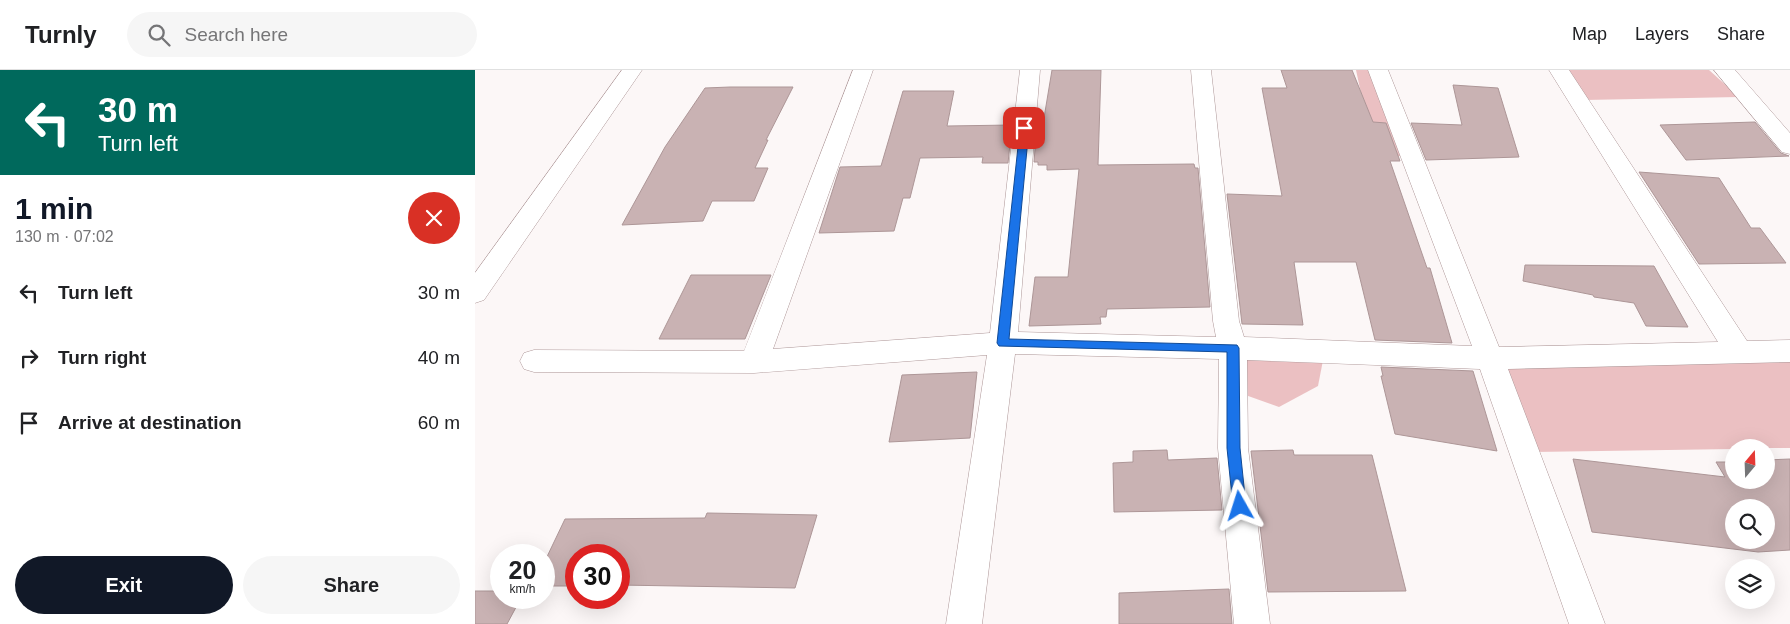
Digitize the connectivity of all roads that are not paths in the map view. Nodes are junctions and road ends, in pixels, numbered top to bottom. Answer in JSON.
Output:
{"nodes":[{"id":1,"x":632,"y":70,"type":"edge"},
{"id":2,"x":863,"y":70,"type":"edge"},
{"id":3,"x":1030,"y":70,"type":"edge"},
{"id":4,"x":1201,"y":70,"type":"edge"},
{"id":5,"x":1378,"y":70,"type":"edge"},
{"id":6,"x":1559,"y":70,"type":"edge"},
{"id":7,"x":1724,"y":70,"type":"edge"},
{"id":8,"x":1790,"y":147,"type":"edge"},
{"id":9,"x":475,"y":293,"type":"edge"},
{"id":10,"x":1003,"y":343,"type":"junction"},
{"id":11,"x":1233,"y":348,"type":"junction"},
{"id":12,"x":1790,"y":351,"type":"edge"},
{"id":13,"x":1739,"y":352,"type":"junction"},
{"id":14,"x":1490,"y":358,"type":"junction"},
{"id":15,"x":534,"y":361,"type":"dead end"},
{"id":16,"x":754,"y":362,"type":"junction"},
{"id":17,"x":964,"y":624,"type":"edge"},
{"id":18,"x":1253,"y":624,"type":"edge"},
{"id":19,"x":1587,"y":624,"type":"edge"}],
"edges":[{"from":1,"to":9,"type":"street"},
{"from":2,"to":16,"type":"street"},
{"from":3,"to":10,"type":"street"},
{"from":4,"to":11,"type":"street"},
{"from":5,"to":14,"type":"street"},
{"from":6,"to":13,"type":"street"},
{"from":7,"to":8,"type":"street"},
{"from":10,"to":11,"type":"street"},
{"from":10,"to":16,"type":"street"},
{"from":10,"to":17,"type":"street"},
{"from":11,"to":14,"type":"street"},
{"from":11,"to":18,"type":"street"},
{"from":12,"to":13,"type":"street"},
{"from":13,"to":14,"type":"street"},
{"from":14,"to":19,"type":"street"},
{"from":15,"to":16,"type":"street"}]}
